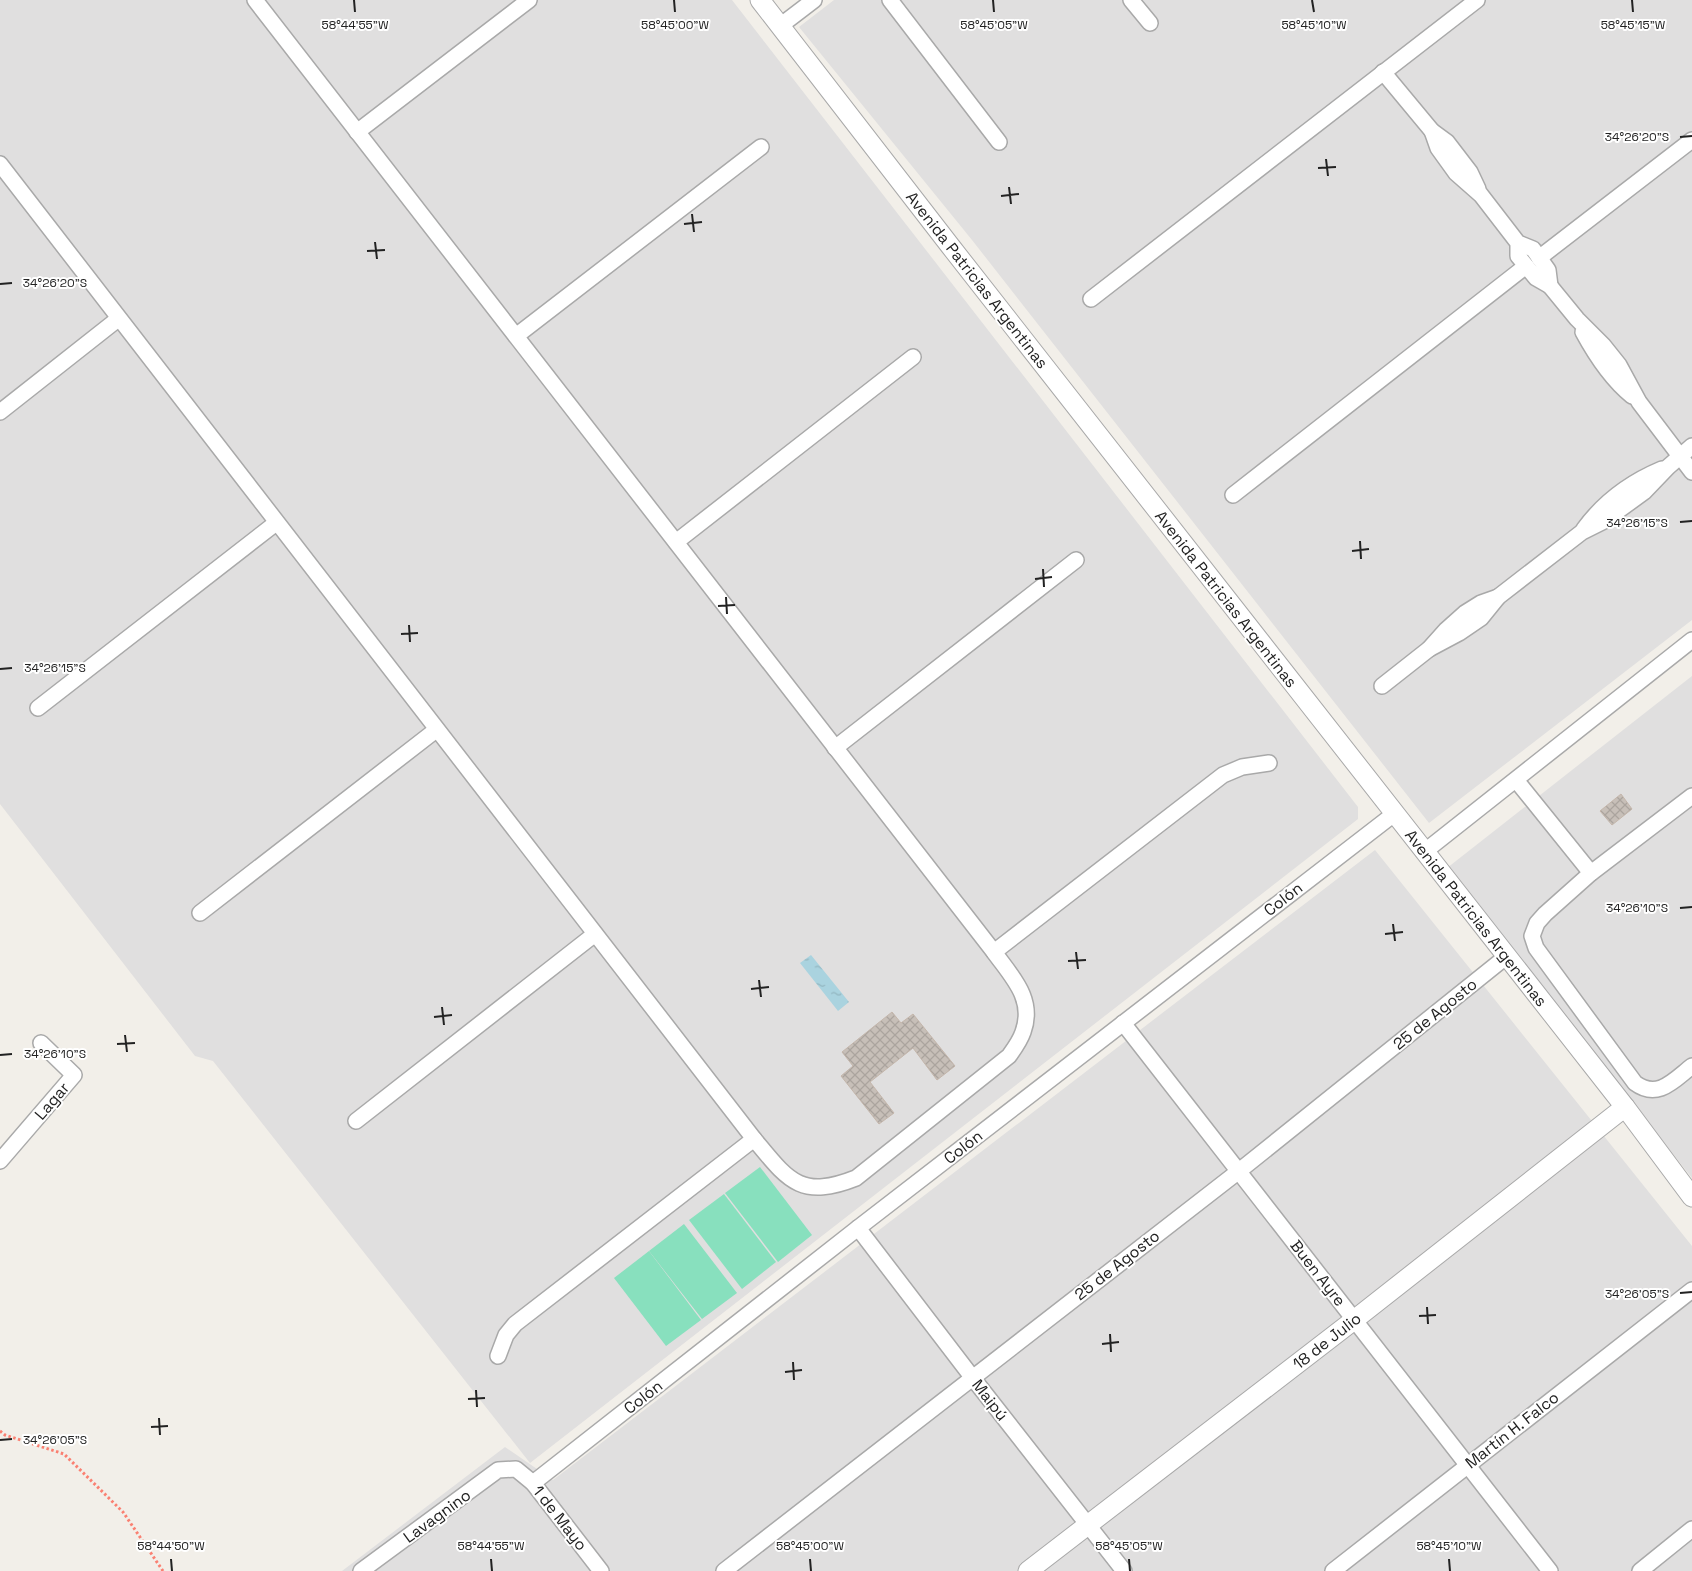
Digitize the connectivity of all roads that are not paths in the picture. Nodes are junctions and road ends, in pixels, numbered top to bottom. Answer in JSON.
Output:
{"nodes":[{"id":1,"x":255,"y":0,"type":"edge"},
{"id":2,"x":529,"y":0,"type":"edge"},
{"id":3,"x":760,"y":0,"type":"edge"},
{"id":4,"x":814,"y":0,"type":"edge"},
{"id":5,"x":890,"y":0,"type":"edge"},
{"id":6,"x":1131,"y":0,"type":"edge"},
{"id":7,"x":1477,"y":0,"type":"edge"},
{"id":8,"x":1150,"y":23,"type":"dead end"},
{"id":9,"x":780,"y":26,"type":"junction"},
{"id":10,"x":1383,"y":72,"type":"junction"},
{"id":11,"x":358,"y":132,"type":"junction"},
{"id":12,"x":1692,"y":140,"type":"edge"},
{"id":13,"x":999,"y":142,"type":"dead end"},
{"id":14,"x":761,"y":147,"type":"dead end"},
{"id":15,"x":0,"y":164,"type":"edge"},
{"id":16,"x":1532,"y":262,"type":"junction"},
{"id":17,"x":1091,"y":299,"type":"dead end"},
{"id":18,"x":118,"y":319,"type":"junction"},
{"id":19,"x":516,"y":336,"type":"junction"},
{"id":20,"x":913,"y":357,"type":"dead end"},
{"id":21,"x":0,"y":412,"type":"edge"},
{"id":22,"x":1692,"y":446,"type":"edge"},
{"id":23,"x":1680,"y":456,"type":"junction"},
{"id":24,"x":1692,"y":472,"type":"edge"},
{"id":25,"x":1233,"y":495,"type":"dead end"},
{"id":26,"x":276,"y":523,"type":"junction"},
{"id":27,"x":676,"y":542,"type":"junction"},
{"id":28,"x":1076,"y":560,"type":"dead end"},
{"id":29,"x":1692,"y":640,"type":"edge"},
{"id":30,"x":1382,"y":686,"type":"dead end"},
{"id":31,"x":38,"y":708,"type":"dead end"},
{"id":32,"x":436,"y":730,"type":"junction"},
{"id":33,"x":835,"y":748,"type":"junction"},
{"id":34,"x":1269,"y":763,"type":"dead end"},
{"id":35,"x":1516,"y":780,"type":"junction"},
{"id":36,"x":1692,"y":796,"type":"edge"},
{"id":37,"x":1394,"y":814,"type":"junction"},
{"id":38,"x":1424,"y":852,"type":"junction"},
{"id":39,"x":1591,"y":873,"type":"junction"},
{"id":40,"x":200,"y":913,"type":"dead end"},
{"id":41,"x":595,"y":934,"type":"junction"},
{"id":42,"x":994,"y":952,"type":"junction"},
{"id":43,"x":1507,"y":956,"type":"junction"},
{"id":44,"x":1123,"y":1023,"type":"junction"},
{"id":45,"x":41,"y":1043,"type":"dead end"},
{"id":46,"x":1692,"y":1066,"type":"edge"},
{"id":47,"x":1625,"y":1107,"type":"junction"},
{"id":48,"x":356,"y":1121,"type":"dead end"},
{"id":49,"x":754,"y":1139,"type":"junction"},
{"id":50,"x":0,"y":1161,"type":"edge"},
{"id":51,"x":1239,"y":1171,"type":"junction"},
{"id":52,"x":1692,"y":1197,"type":"edge"},
{"id":53,"x":858,"y":1228,"type":"junction"},
{"id":54,"x":1692,"y":1290,"type":"edge"},
{"id":55,"x":1354,"y":1320,"type":"junction"},
{"id":56,"x":498,"y":1356,"type":"dead end"},
{"id":57,"x":972,"y":1377,"type":"junction"},
{"id":58,"x":1466,"y":1466,"type":"junction"},
{"id":59,"x":516,"y":1469,"type":"joint"},
{"id":60,"x":533,"y":1483,"type":"junction"},
{"id":61,"x":1087,"y":1524,"type":"junction"},
{"id":62,"x":1692,"y":1530,"type":"edge"},
{"id":63,"x":361,"y":1571,"type":"edge"},
{"id":64,"x":600,"y":1571,"type":"edge"},
{"id":65,"x":724,"y":1571,"type":"edge"},
{"id":66,"x":1028,"y":1571,"type":"edge"},
{"id":67,"x":1124,"y":1571,"type":"edge"},
{"id":68,"x":1333,"y":1571,"type":"edge"},
{"id":69,"x":1550,"y":1571,"type":"edge"},
{"id":70,"x":1640,"y":1571,"type":"edge"}],
"edges":[{"from":1,"to":11,"type":"street"},
{"from":2,"to":11,"type":"street"},
{"from":3,"to":9,"type":"street","name":"Avenida Patricias Argentinas"},
{"from":4,"to":9,"type":"street"},
{"from":5,"to":13,"type":"street"},
{"from":6,"to":8,"type":"street"},
{"from":7,"to":10,"type":"street"},
{"from":9,"to":37,"type":"street","name":"Avenida Patricias Argentinas"},
{"from":10,"to":16,"type":"street"},
{"from":10,"to":17,"type":"street"},
{"from":11,"to":19,"type":"street"},
{"from":12,"to":16,"type":"street"},
{"from":14,"to":19,"type":"street"},
{"from":15,"to":18,"type":"street"},
{"from":16,"to":23,"type":"street"},
{"from":16,"to":25,"type":"street"},
{"from":18,"to":21,"type":"street"},
{"from":18,"to":26,"type":"street"},
{"from":19,"to":27,"type":"street"},
{"from":20,"to":27,"type":"street"},
{"from":22,"to":23,"type":"street"},
{"from":23,"to":24,"type":"street"},
{"from":23,"to":30,"type":"street"},
{"from":26,"to":31,"type":"street"},
{"from":26,"to":32,"type":"street"},
{"from":27,"to":33,"type":"street"},
{"from":28,"to":33,"type":"street"},
{"from":29,"to":35,"type":"street"},
{"from":32,"to":40,"type":"street"},
{"from":32,"to":41,"type":"street"},
{"from":33,"to":42,"type":"street"},
{"from":34,"to":42,"type":"street"},
{"from":35,"to":38,"type":"street"},
{"from":35,"to":39,"type":"street"},
{"from":36,"to":39,"type":"street"},
{"from":37,"to":38,"type":"street","name":"Avenida Patricias Argentinas"},
{"from":37,"to":44,"type":"street","name":"Colón"},
{"from":38,"to":43,"type":"street","name":"Avenida Patricias Argentinas"},
{"from":39,"to":46,"type":"street"},
{"from":41,"to":48,"type":"street"},
{"from":41,"to":49,"type":"street"},
{"from":42,"to":49,"type":"street"},
{"from":43,"to":47,"type":"street","name":"Avenida Patricias Argentinas"},
{"from":43,"to":51,"type":"street","name":"25 de Agosto"},
{"from":44,"to":51,"type":"street","name":"Buen Ayre"},
{"from":44,"to":53,"type":"street","name":"Colón"},
{"from":45,"to":50,"type":"street","name":"Lagar"},
{"from":47,"to":52,"type":"street","name":"Avenida Patricias Argentinas"},
{"from":47,"to":55,"type":"street","name":"18 de Julio"},
{"from":49,"to":56,"type":"street"},
{"from":51,"to":55,"type":"street","name":"Buen Ayre"},
{"from":51,"to":57,"type":"street","name":"25 de Agosto"},
{"from":53,"to":57,"type":"street","name":"Maipú"},
{"from":53,"to":60,"type":"street","name":"Colón"},
{"from":54,"to":58,"type":"street","name":"Martín H. Falco"},
{"from":55,"to":58,"type":"street","name":"Buen Ayre"},
{"from":55,"to":61,"type":"street","name":"18 de Julio"},
{"from":57,"to":61,"type":"street","name":"Maipú"},
{"from":57,"to":65,"type":"street","name":"25 de Agosto"},
{"from":58,"to":68,"type":"street","name":"Martín H. Falco"},
{"from":58,"to":69,"type":"street","name":"Buen Ayre"},
{"from":59,"to":60,"type":"street","name":"1 de Mayo"},
{"from":59,"to":63,"type":"street","name":"Lavagnino"},
{"from":60,"to":64,"type":"street","name":"1 de Mayo"},
{"from":61,"to":66,"type":"street","name":"18 de Julio"},
{"from":61,"to":67,"type":"street","name":"Maipú"},
{"from":62,"to":70,"type":"street"}]}
